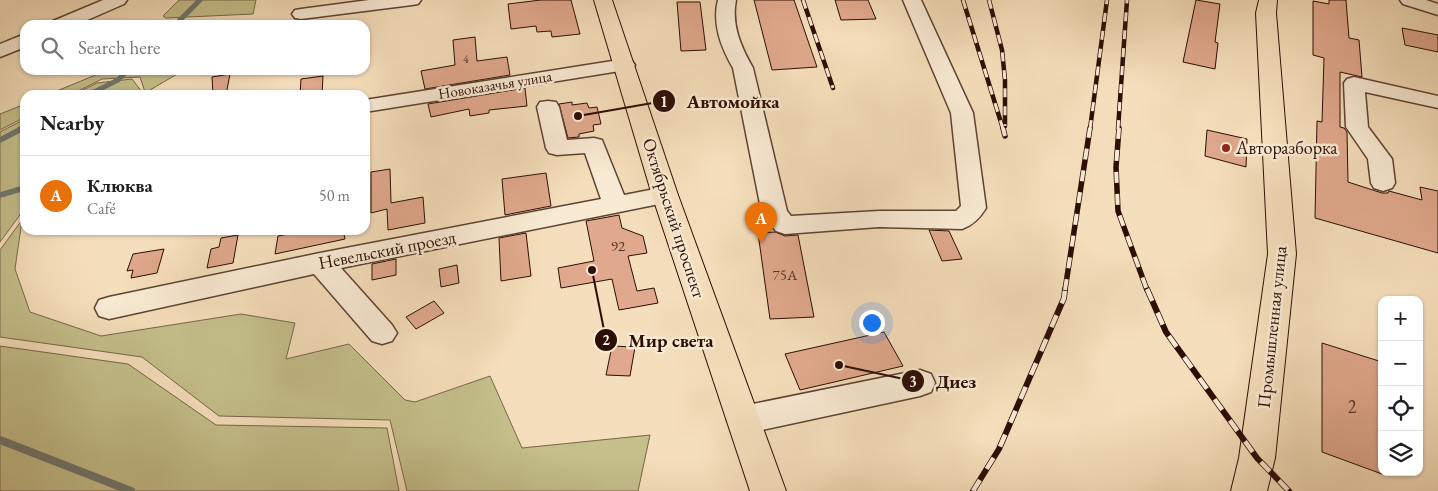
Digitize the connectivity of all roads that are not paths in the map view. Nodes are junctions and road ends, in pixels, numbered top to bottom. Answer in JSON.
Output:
{"nodes":[{"id":1,"x":116,"y":0,"type":"edge"},
{"id":2,"x":412,"y":0,"type":"edge"},
{"id":3,"x":603,"y":0,"type":"edge"},
{"id":4,"x":727,"y":0,"type":"edge"},
{"id":5,"x":912,"y":0,"type":"edge"},
{"id":6,"x":1409,"y":0,"type":"edge"},
{"id":7,"x":1264,"y":4,"type":"edge"},
{"id":8,"x":1438,"y":10,"type":"edge"},
{"id":9,"x":301,"y":14,"type":"dead end"},
{"id":10,"x":71,"y":20,"type":"edge"},
{"id":11,"x":20,"y":42,"type":"edge"},
{"id":12,"x":20,"y":42,"type":"edge"},
{"id":13,"x":0,"y":45,"type":"edge"},
{"id":14,"x":0,"y":51,"type":"edge"},
{"id":15,"x":625,"y":65,"type":"junction"},
{"id":16,"x":1438,"y":102,"type":"edge"},
{"id":17,"x":370,"y":105,"type":"edge"},
{"id":18,"x":548,"y":107,"type":"dead end"},
{"id":19,"x":1382,"y":183,"type":"dead end"},
{"id":20,"x":665,"y":195,"type":"junction"},
{"id":21,"x":615,"y":205,"type":"junction"},
{"id":22,"x":320,"y":263,"type":"junction"},
{"id":23,"x":108,"y":308,"type":"dead end"},
{"id":24,"x":382,"y":333,"type":"dead end"},
{"id":25,"x":920,"y":383,"type":"dead end"},
{"id":26,"x":743,"y":420,"type":"junction"},
{"id":27,"x":768,"y":491,"type":"edge"},
{"id":28,"x":1249,"y":491,"type":"edge"}],
"edges":[{"from":1,"to":10,"type":"street"},
{"from":2,"to":9,"type":"street"},
{"from":3,"to":15,"type":"main road","name":"Октябрьский проспект"},
{"from":4,"to":5,"type":"street"},
{"from":6,"to":8,"type":"street"},
{"from":7,"to":28,"type":"main road","name":"Промышленная улица"},
{"from":11,"to":13,"type":"street"},
{"from":12,"to":14,"type":"street"},
{"from":15,"to":17,"type":"street","name":"Новоказачья улица"},
{"from":15,"to":20,"type":"main road","name":"Октябрьский проспект"},
{"from":16,"to":19,"type":"lane"},
{"from":18,"to":21,"type":"street"},
{"from":20,"to":21,"type":"street","name":"Невельский проезд"},
{"from":20,"to":26,"type":"main road","name":"Октябрьский проспект"},
{"from":21,"to":22,"type":"street","name":"Невельский проезд"},
{"from":22,"to":23,"type":"street","name":"Невельский проезд"},
{"from":22,"to":24,"type":"street"},
{"from":25,"to":26,"type":"street"},
{"from":26,"to":27,"type":"main road","name":"Октябрьский проспект"}]}
